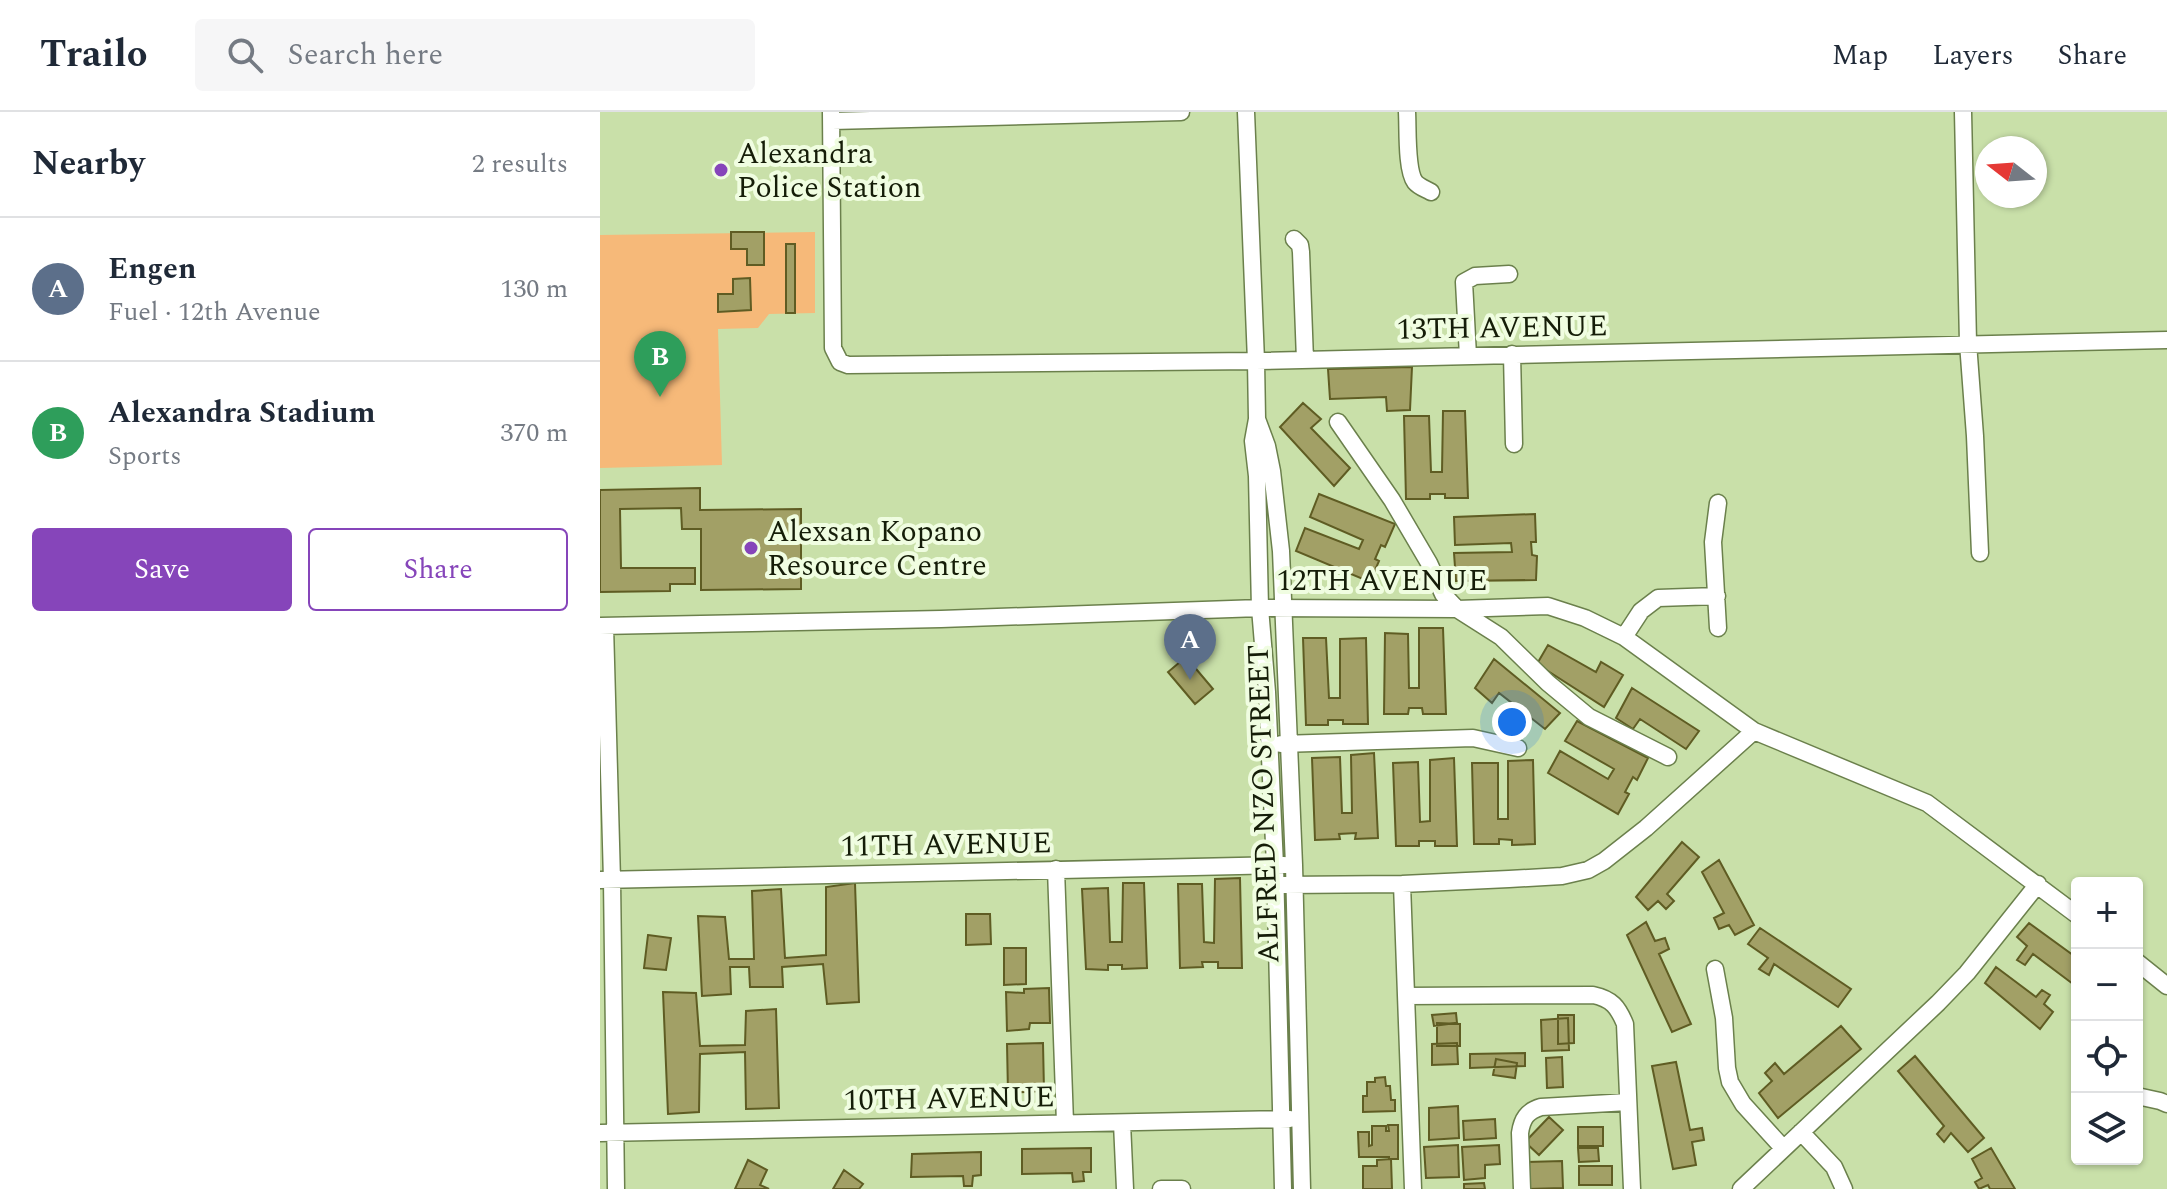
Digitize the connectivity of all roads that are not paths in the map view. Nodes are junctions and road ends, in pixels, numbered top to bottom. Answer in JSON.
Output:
{"nodes":[{"id":1,"x":1181,"y":112,"type":"edge"},
{"id":2,"x":1246,"y":112,"type":"edge"},
{"id":3,"x":1407,"y":112,"type":"edge"},
{"id":4,"x":1963,"y":112,"type":"edge"},
{"id":5,"x":832,"y":116,"type":"edge"},
{"id":6,"x":1431,"y":192,"type":"dead end"},
{"id":7,"x":1294,"y":239,"type":"dead end"},
{"id":8,"x":1509,"y":274,"type":"dead end"},
{"id":9,"x":2167,"y":340,"type":"edge"},
{"id":10,"x":1968,"y":343,"type":"junction"},
{"id":11,"x":1512,"y":354,"type":"junction"},
{"id":12,"x":1468,"y":356,"type":"junction"},
{"id":13,"x":1305,"y":360,"type":"junction"},
{"id":14,"x":1256,"y":361,"type":"junction"},
{"id":15,"x":1257,"y":419,"type":"junction"},
{"id":16,"x":1338,"y":422,"type":"dead end"},
{"id":17,"x":1514,"y":444,"type":"dead end"},
{"id":18,"x":1718,"y":503,"type":"dead end"},
{"id":19,"x":1980,"y":553,"type":"dead end"},
{"id":20,"x":1717,"y":596,"type":"junction"},
{"id":21,"x":1260,"y":608,"type":"junction"},
{"id":22,"x":1284,"y":609,"type":"junction"},
{"id":23,"x":1457,"y":609,"type":"junction"},
{"id":24,"x":603,"y":626,"type":"edge"},
{"id":25,"x":1718,"y":628,"type":"dead end"},
{"id":26,"x":1624,"y":637,"type":"junction"},
{"id":27,"x":1754,"y":731,"type":"junction"},
{"id":28,"x":1270,"y":744,"type":"junction"},
{"id":29,"x":1290,"y":744,"type":"junction"},
{"id":30,"x":1518,"y":748,"type":"dead end"},
{"id":31,"x":1668,"y":757,"type":"dead end"},
{"id":32,"x":1275,"y":865,"type":"junction"},
{"id":33,"x":1294,"y":865,"type":"junction"},
{"id":34,"x":1056,"y":869,"type":"junction"},
{"id":35,"x":606,"y":880,"type":"edge"},
{"id":36,"x":1294,"y":884,"type":"junction"},
{"id":37,"x":1402,"y":884,"type":"junction"},
{"id":38,"x":2038,"y":884,"type":"junction"},
{"id":39,"x":1275,"y":885,"type":"junction"},
{"id":40,"x":2071,"y":910,"type":"edge"},
{"id":41,"x":2143,"y":967,"type":"edge"},
{"id":42,"x":1715,"y":969,"type":"dead end"},
{"id":43,"x":2167,"y":986,"type":"edge"},
{"id":44,"x":1406,"y":996,"type":"junction"},
{"id":45,"x":2143,"y":1097,"type":"edge"},
{"id":46,"x":1628,"y":1102,"type":"junction"},
{"id":47,"x":2167,"y":1104,"type":"edge"},
{"id":48,"x":1300,"y":1119,"type":"junction"},
{"id":49,"x":1281,"y":1120,"type":"junction"},
{"id":50,"x":1065,"y":1123,"type":"junction"},
{"id":51,"x":1122,"y":1123,"type":"junction"},
{"id":52,"x":607,"y":1132,"type":"edge"},
{"id":53,"x":1801,"y":1132,"type":"junction"},
{"id":54,"x":1783,"y":1148,"type":"junction"},
{"id":55,"x":616,"y":1189,"type":"edge"},
{"id":56,"x":1125,"y":1189,"type":"edge"},
{"id":57,"x":1161,"y":1189,"type":"edge"},
{"id":58,"x":1182,"y":1189,"type":"edge"},
{"id":59,"x":1283,"y":1189,"type":"edge"},
{"id":60,"x":1302,"y":1189,"type":"edge"},
{"id":61,"x":1413,"y":1189,"type":"edge"},
{"id":62,"x":1522,"y":1189,"type":"edge"},
{"id":63,"x":1632,"y":1189,"type":"edge"},
{"id":64,"x":1741,"y":1189,"type":"edge"},
{"id":65,"x":1844,"y":1189,"type":"edge"}],
"edges":[{"from":1,"to":5,"type":"street"},
{"from":2,"to":14,"type":"street","name":"ALFRED NZO STREET"},
{"from":3,"to":6,"type":"street"},
{"from":4,"to":10,"type":"street"},
{"from":5,"to":14,"type":"street","name":"13TH AVENUE"},
{"from":7,"to":13,"type":"street"},
{"from":8,"to":12,"type":"street"},
{"from":9,"to":10,"type":"street","name":"13TH AVENUE"},
{"from":10,"to":11,"type":"street","name":"13TH AVENUE"},
{"from":10,"to":19,"type":"street"},
{"from":11,"to":12,"type":"street","name":"13TH AVENUE"},
{"from":11,"to":17,"type":"street"},
{"from":12,"to":13,"type":"street","name":"13TH AVENUE"},
{"from":13,"to":14,"type":"street","name":"13TH AVENUE"},
{"from":14,"to":15,"type":"street","name":"ALFRED NZO STREET"},
{"from":15,"to":21,"type":"street","name":"ALFRED NZO STREET"},
{"from":15,"to":22,"type":"street","name":"ALFRED NZO STREET"},
{"from":16,"to":23,"type":"street"},
{"from":18,"to":20,"type":"street"},
{"from":20,"to":25,"type":"street"},
{"from":20,"to":26,"type":"street"},
{"from":21,"to":22,"type":"street","name":"12TH AVENUE"},
{"from":21,"to":24,"type":"street","name":"12TH AVENUE"},
{"from":21,"to":28,"type":"street","name":"ALFRED NZO STREET"},
{"from":22,"to":23,"type":"street","name":"12TH AVENUE"},
{"from":22,"to":29,"type":"street","name":"ALFRED NZO STREET"},
{"from":23,"to":26,"type":"street","name":"12TH AVENUE"},
{"from":23,"to":31,"type":"street"},
{"from":24,"to":35,"type":"street"},
{"from":26,"to":27,"type":"street","name":"12TH AVENUE"},
{"from":27,"to":37,"type":"street"},
{"from":27,"to":38,"type":"street","name":"12TH AVENUE"},
{"from":28,"to":29,"type":"street"},
{"from":28,"to":32,"type":"street","name":"ALFRED NZO STREET"},
{"from":29,"to":30,"type":"street"},
{"from":29,"to":33,"type":"street","name":"ALFRED NZO STREET"},
{"from":32,"to":33,"type":"street","name":"11TH AVENUE"},
{"from":32,"to":34,"type":"street","name":"11TH AVENUE"},
{"from":32,"to":39,"type":"street","name":"ALFRED NZO STREET"},
{"from":33,"to":36,"type":"street","name":"ALFRED NZO STREET"},
{"from":34,"to":35,"type":"street","name":"11TH AVENUE"},
{"from":34,"to":50,"type":"street"},
{"from":35,"to":52,"type":"street"},
{"from":36,"to":37,"type":"street"},
{"from":36,"to":39,"type":"street"},
{"from":36,"to":48,"type":"street","name":"ALFRED NZO STREET"},
{"from":37,"to":44,"type":"street"},
{"from":38,"to":40,"type":"street","name":"12TH AVENUE"},
{"from":38,"to":53,"type":"street"},
{"from":39,"to":49,"type":"street","name":"ALFRED NZO STREET"},
{"from":41,"to":43,"type":"street"},
{"from":42,"to":54,"type":"street"},
{"from":44,"to":46,"type":"street"},
{"from":44,"to":61,"type":"street"},
{"from":45,"to":47,"type":"street"},
{"from":46,"to":62,"type":"street"},
{"from":46,"to":63,"type":"street"},
{"from":48,"to":49,"type":"street","name":"10TH AVENUE"},
{"from":48,"to":60,"type":"street","name":"ALFRED NZO STREET"},
{"from":49,"to":51,"type":"street","name":"10TH AVENUE"},
{"from":49,"to":59,"type":"street","name":"ALFRED NZO STREET"},
{"from":50,"to":51,"type":"street","name":"10TH AVENUE"},
{"from":50,"to":52,"type":"street","name":"10TH AVENUE"},
{"from":51,"to":56,"type":"street"},
{"from":52,"to":55,"type":"street"},
{"from":53,"to":54,"type":"street"},
{"from":53,"to":65,"type":"street"},
{"from":54,"to":64,"type":"street"},
{"from":57,"to":58,"type":"street"}]}
